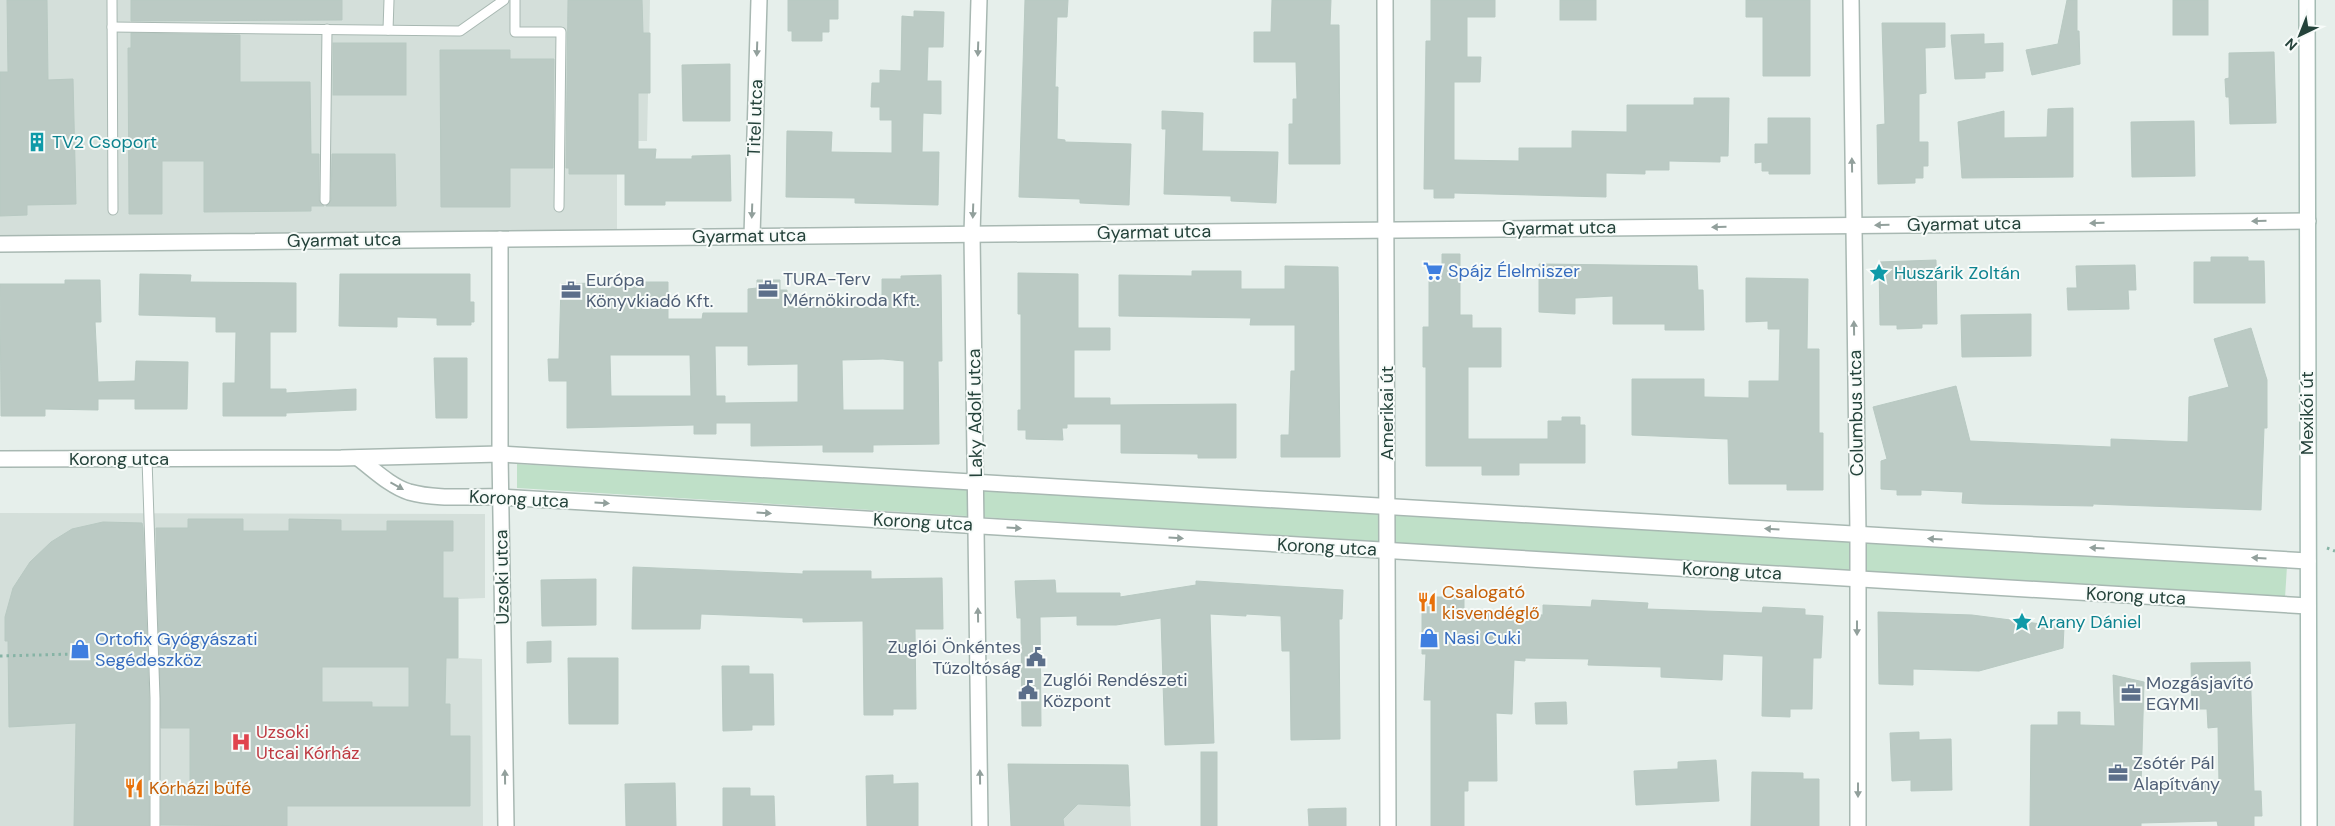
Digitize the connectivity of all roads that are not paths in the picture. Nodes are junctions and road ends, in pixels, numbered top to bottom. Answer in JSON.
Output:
{"nodes":[{"id":1,"x":112,"y":0,"type":"edge"},
{"id":2,"x":389,"y":0,"type":"edge"},
{"id":3,"x":504,"y":0,"type":"edge"},
{"id":4,"x":515,"y":0,"type":"edge"},
{"id":5,"x":759,"y":0,"type":"edge"},
{"id":6,"x":979,"y":0,"type":"edge"},
{"id":7,"x":1385,"y":0,"type":"edge"},
{"id":8,"x":1851,"y":0,"type":"edge"},
{"id":9,"x":2307,"y":0,"type":"edge"},
{"id":10,"x":112,"y":27,"type":"junction"},
{"id":11,"x":327,"y":29,"type":"junction"},
{"id":12,"x":388,"y":30,"type":"junction"},
{"id":13,"x":325,"y":200,"type":"dead end"},
{"id":14,"x":559,"y":207,"type":"dead end"},
{"id":15,"x":113,"y":210,"type":"dead end"},
{"id":16,"x":2308,"y":221,"type":"junction"},
{"id":17,"x":1853,"y":225,"type":"junction"},
{"id":18,"x":1386,"y":230,"type":"junction"},
{"id":19,"x":972,"y":234,"type":"junction"},
{"id":20,"x":752,"y":236,"type":"junction"},
{"id":21,"x":500,"y":239,"type":"junction"},
{"id":22,"x":0,"y":244,"type":"edge"},
{"id":23,"x":500,"y":454,"type":"junction"},
{"id":24,"x":358,"y":458,"type":"junction"},
{"id":25,"x":0,"y":459,"type":"edge"},
{"id":26,"x":147,"y":459,"type":"junction"},
{"id":27,"x":976,"y":482,"type":"junction"},
{"id":28,"x":501,"y":497,"type":"junction"},
{"id":29,"x":1387,"y":506,"type":"junction"},
{"id":30,"x":977,"y":526,"type":"junction"},
{"id":31,"x":1858,"y":534,"type":"junction"},
{"id":32,"x":1387,"y":550,"type":"junction"},
{"id":33,"x":2308,"y":561,"type":"junction"},
{"id":34,"x":1857,"y":579,"type":"junction"},
{"id":35,"x":2308,"y":606,"type":"junction"},
{"id":36,"x":155,"y":826,"type":"edge"},
{"id":37,"x":506,"y":826,"type":"edge"},
{"id":38,"x":980,"y":826,"type":"edge"},
{"id":39,"x":1388,"y":826,"type":"edge"},
{"id":40,"x":1858,"y":826,"type":"edge"},
{"id":41,"x":2309,"y":826,"type":"edge"}],
"edges":[{"from":1,"to":10,"type":"lane"},
{"from":2,"to":12,"type":"lane"},
{"from":3,"to":12,"type":"lane"},
{"from":4,"to":14,"type":"lane"},
{"from":5,"to":20,"type":"street","name":"Titel utca","one_way":true},
{"from":6,"to":19,"type":"street","name":"Laky Adolf utca","one_way":true},
{"from":7,"to":18,"type":"street","name":"Amerikai út"},
{"from":17,"to":8,"type":"street","name":"Columbus utca","one_way":true},
{"from":9,"to":16,"type":"street","name":"Mexikói út"},
{"from":10,"to":11,"type":"lane"},
{"from":10,"to":15,"type":"lane"},
{"from":11,"to":12,"type":"lane"},
{"from":11,"to":13,"type":"lane"},
{"from":16,"to":17,"type":"street","name":"Gyarmat utca","one_way":true},
{"from":16,"to":33,"type":"street","name":"Mexikói út"},
{"from":17,"to":18,"type":"street","name":"Gyarmat utca","one_way":true},
{"from":31,"to":17,"type":"street","name":"Columbus utca","one_way":true},
{"from":18,"to":19,"type":"street","name":"Gyarmat utca"},
{"from":18,"to":29,"type":"street","name":"Amerikai út"},
{"from":19,"to":20,"type":"street","name":"Gyarmat utca"},
{"from":19,"to":27,"type":"street","name":"Laky Adolf utca"},
{"from":20,"to":21,"type":"street","name":"Gyarmat utca"},
{"from":21,"to":22,"type":"street","name":"Gyarmat utca"},
{"from":21,"to":23,"type":"street","name":"Uzsoki utca"},
{"from":23,"to":24,"type":"street","name":"Korong utca"},
{"from":23,"to":27,"type":"street","name":"Korong utca"},
{"from":23,"to":28,"type":"street","name":"Uzsoki utca"},
{"from":24,"to":26,"type":"street","name":"Korong utca"},
{"from":24,"to":28,"type":"street","name":"Korong utca","one_way":true},
{"from":25,"to":26,"type":"street","name":"Korong utca"},
{"from":26,"to":36,"type":"lane"},
{"from":27,"to":29,"type":"street","name":"Korong utca"},
{"from":27,"to":30,"type":"street","name":"Laky Adolf utca"},
{"from":28,"to":30,"type":"street","name":"Korong utca","one_way":true},
{"from":37,"to":28,"type":"street","name":"Uzsoki utca","one_way":true},
{"from":31,"to":29,"type":"street","name":"Korong utca","one_way":true},
{"from":29,"to":32,"type":"street","name":"Amerikai út"},
{"from":30,"to":32,"type":"street","name":"Korong utca","one_way":true},
{"from":38,"to":30,"type":"street","name":"Laky Adolf utca","one_way":true},
{"from":33,"to":31,"type":"street","name":"Korong utca","one_way":true},
{"from":31,"to":34,"type":"street","name":"Columbus utca"},
{"from":32,"to":34,"type":"street","name":"Korong utca"},
{"from":32,"to":39,"type":"street","name":"Amerikai út"},
{"from":33,"to":35,"type":"street","name":"Mexikói út"},
{"from":34,"to":35,"type":"street","name":"Korong utca"},
{"from":34,"to":40,"type":"street","name":"Columbus utca","one_way":true},
{"from":35,"to":41,"type":"street","name":"Mexikói út"}]}
